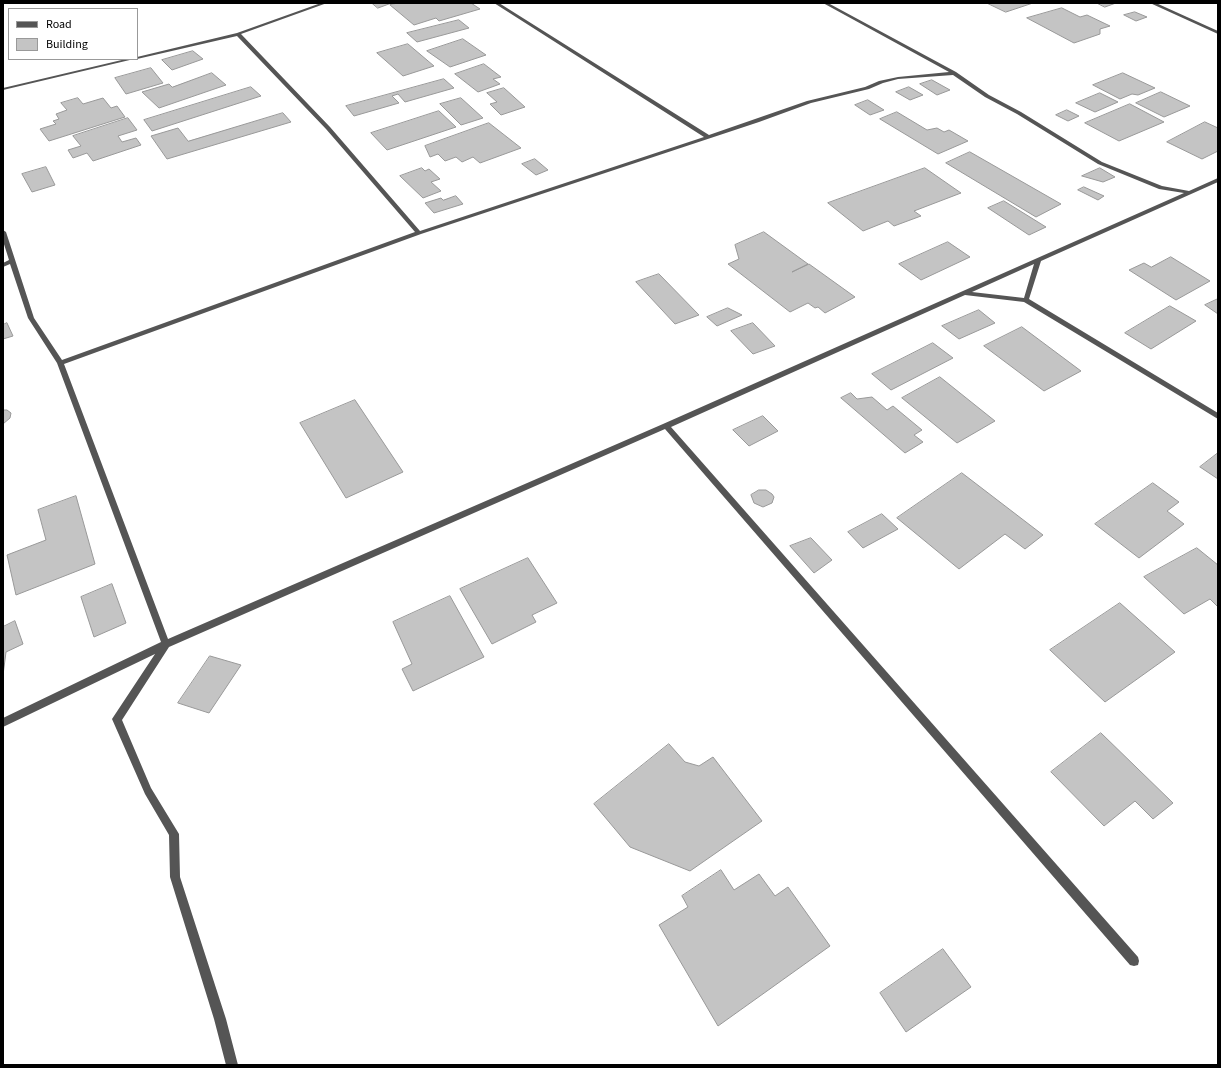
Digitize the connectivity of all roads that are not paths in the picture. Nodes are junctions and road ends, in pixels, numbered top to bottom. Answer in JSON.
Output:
{"nodes":[{"id":1,"x":325,"y":3,"type":"edge"},
{"id":2,"x":496,"y":3,"type":"edge"},
{"id":3,"x":825,"y":3,"type":"edge"},
{"id":4,"x":1152,"y":3,"type":"edge"},
{"id":5,"x":1218,"y":33,"type":"edge"},
{"id":6,"x":238,"y":34,"type":"junction"},
{"id":7,"x":138,"y":58,"type":"edge"},
{"id":8,"x":128,"y":60,"type":"edge"},
{"id":9,"x":954,"y":73,"type":"junction"},
{"id":10,"x":3,"y":89,"type":"edge"},
{"id":11,"x":708,"y":137,"type":"junction"},
{"id":12,"x":1218,"y":180,"type":"edge"},
{"id":13,"x":1188,"y":192,"type":"junction"},
{"id":14,"x":3,"y":232,"type":"edge"},
{"id":15,"x":419,"y":233,"type":"junction"},
{"id":16,"x":1039,"y":259,"type":"junction"},
{"id":17,"x":14,"y":261,"type":"junction"},
{"id":18,"x":3,"y":265,"type":"edge"},
{"id":19,"x":963,"y":293,"type":"junction"},
{"id":20,"x":1026,"y":300,"type":"junction"},
{"id":21,"x":60,"y":363,"type":"junction"},
{"id":22,"x":1218,"y":416,"type":"edge"},
{"id":23,"x":666,"y":426,"type":"junction"},
{"id":24,"x":166,"y":644,"type":"junction"},
{"id":25,"x":3,"y":723,"type":"edge"},
{"id":26,"x":1134,"y":961,"type":"dead end"},
{"id":27,"x":232,"y":1065,"type":"edge"}],
"edges":[{"from":1,"to":6,"type":"street"},
{"from":2,"to":11,"type":"street"},
{"from":3,"to":9,"type":"street"},
{"from":4,"to":5,"type":"street"},
{"from":6,"to":7,"type":"street"},
{"from":6,"to":15,"type":"street"},
{"from":8,"to":10,"type":"street"},
{"from":9,"to":11,"type":"street"},
{"from":9,"to":13,"type":"street"},
{"from":11,"to":15,"type":"street"},
{"from":12,"to":13,"type":"street"},
{"from":13,"to":16,"type":"street"},
{"from":14,"to":17,"type":"street"},
{"from":15,"to":21,"type":"street"},
{"from":16,"to":19,"type":"street"},
{"from":16,"to":20,"type":"street"},
{"from":17,"to":18,"type":"street"},
{"from":17,"to":21,"type":"street"},
{"from":19,"to":20,"type":"street"},
{"from":19,"to":23,"type":"street"},
{"from":20,"to":22,"type":"street"},
{"from":21,"to":24,"type":"street"},
{"from":23,"to":24,"type":"street"},
{"from":23,"to":26,"type":"street"},
{"from":24,"to":25,"type":"street"},
{"from":24,"to":27,"type":"street"}]}
